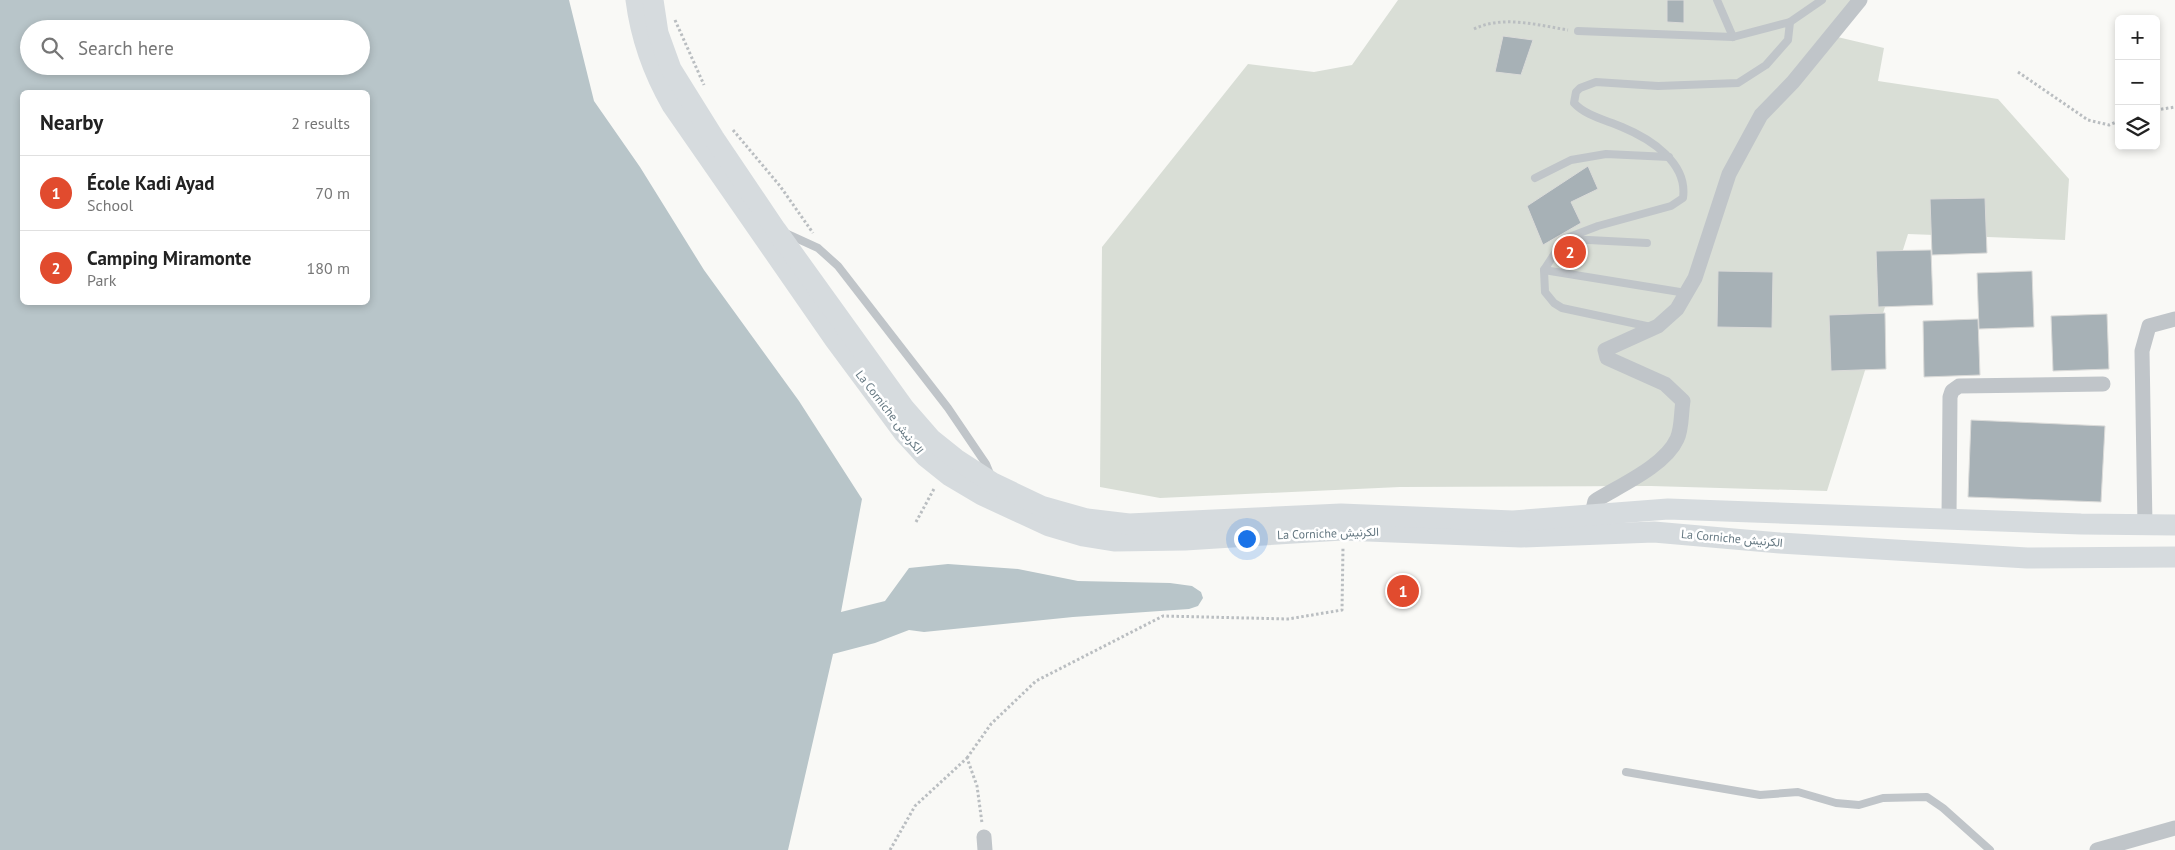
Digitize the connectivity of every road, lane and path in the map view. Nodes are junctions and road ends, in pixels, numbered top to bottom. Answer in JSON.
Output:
{"nodes":[{"id":1,"x":636,"y":0,"type":"edge"},
{"id":2,"x":652,"y":0,"type":"edge"},
{"id":3,"x":1718,"y":0,"type":"edge"},
{"id":4,"x":1822,"y":0,"type":"edge"},
{"id":5,"x":1860,"y":0,"type":"edge"},
{"id":6,"x":674,"y":16,"type":"dead end"},
{"id":7,"x":1790,"y":22,"type":"junction"},
{"id":8,"x":1474,"y":29,"type":"dead end"},
{"id":9,"x":1578,"y":31,"type":"joint"},
{"id":10,"x":1733,"y":37,"type":"junction"},
{"id":11,"x":2018,"y":72,"type":"dead end"},
{"id":12,"x":704,"y":86,"type":"dead end"},
{"id":13,"x":2175,"y":107,"type":"edge"},
{"id":14,"x":2160,"y":109,"type":"edge"},
{"id":15,"x":2115,"y":123,"type":"edge"},
{"id":16,"x":727,"y":124,"type":"dead end"},
{"id":17,"x":1669,"y":157,"type":"junction"},
{"id":18,"x":1535,"y":178,"type":"dead end"},
{"id":19,"x":776,"y":230,"type":"junction"},
{"id":20,"x":1564,"y":239,"type":"junction"},
{"id":21,"x":1647,"y":243,"type":"dead end"},
{"id":22,"x":830,"y":257,"type":"junction"},
{"id":23,"x":1544,"y":270,"type":"junction"},
{"id":24,"x":1686,"y":293,"type":"junction"},
{"id":25,"x":2175,"y":319,"type":"edge"},
{"id":26,"x":1653,"y":328,"type":"junction"},
{"id":27,"x":2103,"y":384,"type":"dead end"},
{"id":28,"x":993,"y":483,"type":"junction"},
{"id":29,"x":937,"y":485,"type":"dead end"},
{"id":30,"x":1949,"y":519,"type":"junction"},
{"id":31,"x":916,"y":522,"type":"dead end"},
{"id":32,"x":1590,"y":524,"type":"junction"},
{"id":33,"x":2145,"y":525,"type":"junction"},
{"id":34,"x":2175,"y":525,"type":"edge"},
{"id":35,"x":1343,"y":543,"type":"dead end"},
{"id":36,"x":2175,"y":556,"type":"edge"},
{"id":37,"x":967,"y":758,"type":"junction"},
{"id":38,"x":1626,"y":772,"type":"dead end"},
{"id":39,"x":2175,"y":828,"type":"edge"},
{"id":40,"x":984,"y":843,"type":"edge"},
{"id":41,"x":890,"y":850,"type":"edge"},
{"id":42,"x":1990,"y":850,"type":"edge"},
{"id":43,"x":2097,"y":850,"type":"edge"}],
"edges":[{"from":1,"to":32,"type":"main road","name":"La Corniche الكرنيش"},
{"from":2,"to":19,"type":"main road","name":"La Corniche الكرنيش"},
{"from":3,"to":10,"type":"lane"},
{"from":4,"to":7,"type":"lane"},
{"from":5,"to":24,"type":"street"},
{"from":6,"to":12,"type":"path"},
{"from":7,"to":10,"type":"lane"},
{"from":7,"to":17,"type":"lane"},
{"from":8,"to":9,"type":"path"},
{"from":9,"to":10,"type":"lane"},
{"from":11,"to":15,"type":"path"},
{"from":13,"to":14,"type":"path"},
{"from":16,"to":22,"type":"path"},
{"from":17,"to":18,"type":"lane"},
{"from":17,"to":20,"type":"lane"},
{"from":19,"to":22,"type":"lane"},
{"from":19,"to":28,"type":"main road","name":"La Corniche الكرنيش"},
{"from":20,"to":21,"type":"lane"},
{"from":20,"to":23,"type":"lane"},
{"from":22,"to":28,"type":"lane"},
{"from":23,"to":24,"type":"lane"},
{"from":23,"to":26,"type":"lane"},
{"from":24,"to":26,"type":"street"},
{"from":25,"to":33,"type":"street"},
{"from":26,"to":32,"type":"street"},
{"from":27,"to":30,"type":"street"},
{"from":28,"to":32,"type":"main road","name":"La Corniche الكرنيش"},
{"from":29,"to":31,"type":"path"},
{"from":30,"to":32,"type":"main road","name":"La Corniche الكرنيش"},
{"from":30,"to":33,"type":"main road","name":"La Corniche الكرنيش"},
{"from":32,"to":36,"type":"main road","name":"La Corniche الكرنيش"},
{"from":33,"to":34,"type":"main road","name":"La Corniche الكرنيش"},
{"from":35,"to":37,"type":"path"},
{"from":37,"to":40,"type":"path"},
{"from":37,"to":41,"type":"path"},
{"from":38,"to":42,"type":"lane"},
{"from":39,"to":43,"type":"street"}]}
